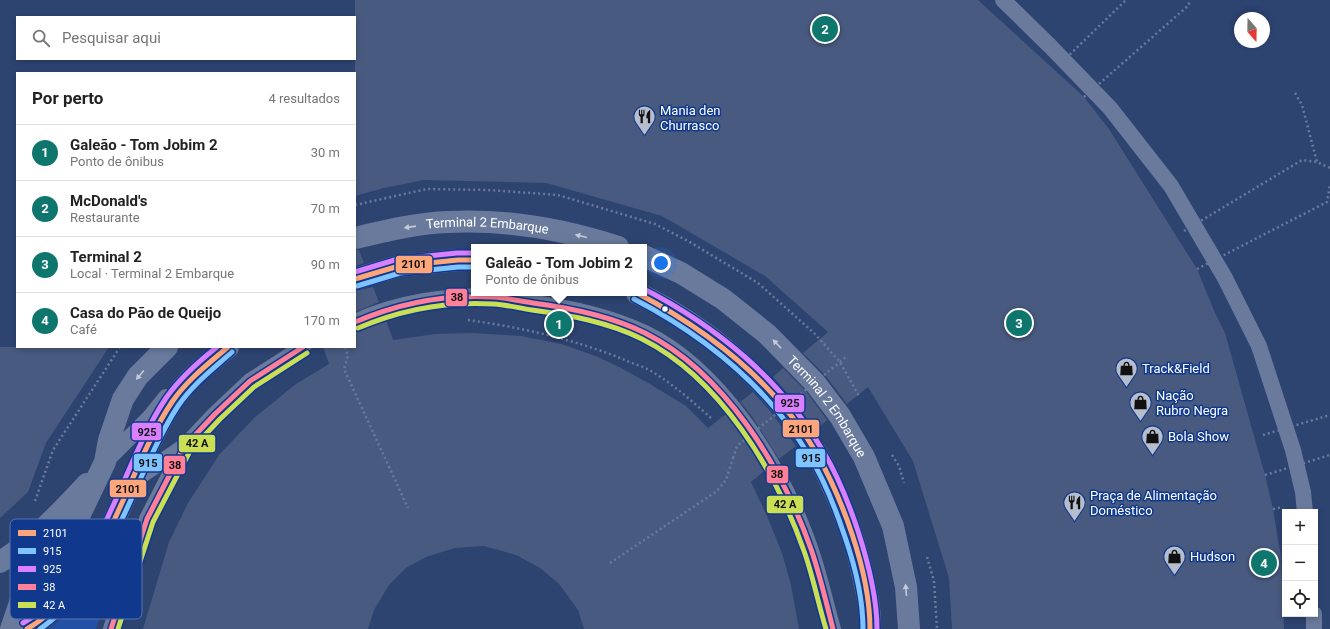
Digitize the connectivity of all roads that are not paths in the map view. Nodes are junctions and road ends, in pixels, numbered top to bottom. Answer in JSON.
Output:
{"nodes":[{"id":1,"x":1003,"y":0,"type":"edge"},
{"id":2,"x":356,"y":238,"type":"edge"},
{"id":3,"x":609,"y":244,"type":"edge"},
{"id":4,"x":471,"y":254,"type":"edge"},
{"id":5,"x":647,"y":257,"type":"edge"},
{"id":6,"x":471,"y":260,"type":"edge"},
{"id":7,"x":356,"y":272,"type":"edge"},
{"id":8,"x":356,"y":278,"type":"edge"},
{"id":9,"x":647,"y":292,"type":"edge"},
{"id":10,"x":643,"y":296,"type":"edge"},
{"id":11,"x":356,"y":321,"type":"edge"},
{"id":12,"x":166,"y":348,"type":"edge"},
{"id":13,"x":216,"y":348,"type":"edge"},
{"id":14,"x":227,"y":348,"type":"edge"},
{"id":15,"x":301,"y":348,"type":"edge"},
{"id":16,"x":184,"y":446,"type":"junction"},
{"id":17,"x":104,"y":465,"type":"junction"},
{"id":18,"x":132,"y":482,"type":"junction"},
{"id":19,"x":1305,"y":509,"type":"edge"},
{"id":20,"x":55,"y":519,"type":"edge"},
{"id":21,"x":78,"y":519,"type":"edge"},
{"id":22,"x":114,"y":519,"type":"edge"},
{"id":23,"x":142,"y":534,"type":"edge"},
{"id":24,"x":10,"y":556,"type":"edge"},
{"id":25,"x":0,"y":562,"type":"edge"},
{"id":26,"x":828,"y":612,"type":"junction"},
{"id":27,"x":1314,"y":617,"type":"edge"},
{"id":28,"x":14,"y":619,"type":"edge"},
{"id":29,"x":42,"y":619,"type":"edge"},
{"id":30,"x":114,"y":619,"type":"edge"},
{"id":31,"x":11,"y":629,"type":"edge"},
{"id":32,"x":27,"y":629,"type":"edge"},
{"id":33,"x":111,"y":629,"type":"edge"},
{"id":34,"x":827,"y":629,"type":"edge"},
{"id":35,"x":833,"y":629,"type":"edge"},
{"id":36,"x":870,"y":629,"type":"edge"},
{"id":37,"x":880,"y":629,"type":"edge"},
{"id":38,"x":909,"y":629,"type":"edge"},
{"id":39,"x":1314,"y":629,"type":"edge"}],
"edges":[{"from":1,"to":19,"type":"lane"},
{"from":3,"to":2,"type":"street","name":"Terminal 2 Embarque","one_way":true},
{"from":4,"to":7,"type":"lane"},
{"from":38,"to":5,"type":"street","name":"Terminal 2 Embarque","one_way":true},
{"from":6,"to":8,"type":"street"},
{"from":9,"to":37,"type":"lane"},
{"from":10,"to":36,"type":"street"},
{"from":11,"to":26,"type":"lane"},
{"from":12,"to":17,"type":"street","one_way":true},
{"from":13,"to":17,"type":"lane"},
{"from":14,"to":18,"type":"street"},
{"from":15,"to":16,"type":"lane"},
{"from":16,"to":18,"type":"lane"},
{"from":16,"to":23,"type":"lane"},
{"from":17,"to":20,"type":"street"},
{"from":17,"to":21,"type":"street"},
{"from":18,"to":22,"type":"street"},
{"from":24,"to":25,"type":"street"},
{"from":26,"to":34,"type":"lane"},
{"from":26,"to":35,"type":"lane"},
{"from":27,"to":39,"type":"lane"},
{"from":28,"to":31,"type":"street"},
{"from":29,"to":32,"type":"street"},
{"from":30,"to":33,"type":"lane"}]}
